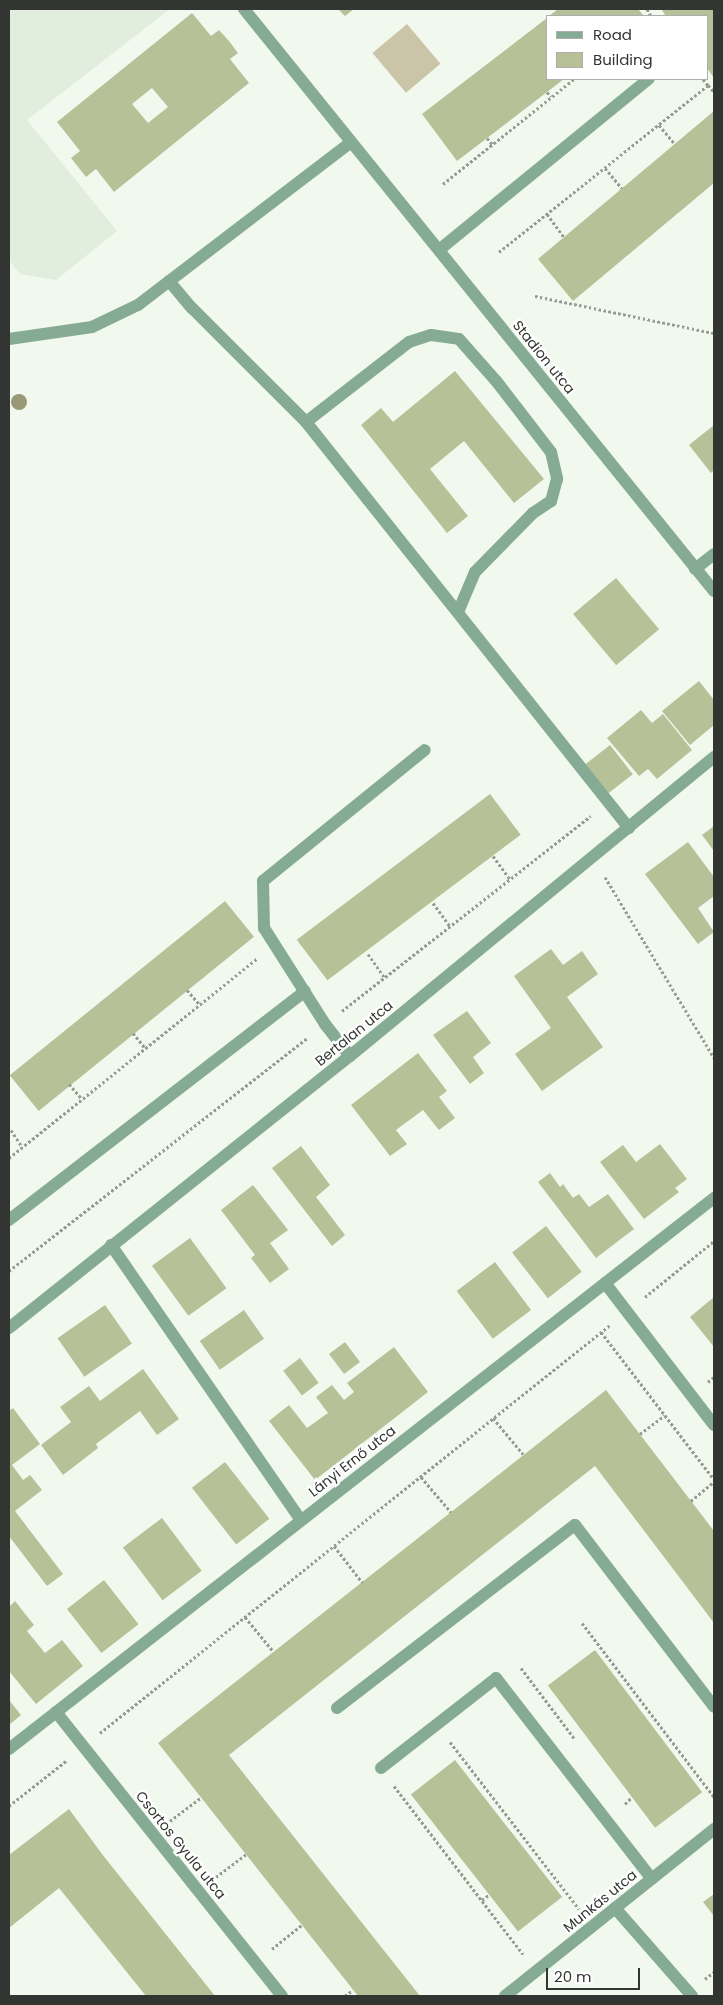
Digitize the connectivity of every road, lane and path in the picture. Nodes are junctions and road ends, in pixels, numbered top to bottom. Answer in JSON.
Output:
{"nodes":[{"id":1,"x":244,"y":9,"type":"edge"},
{"id":2,"x":573,"y":80,"type":"edge"},
{"id":3,"x":648,"y":80,"type":"edge"},
{"id":4,"x":704,"y":80,"type":"edge"},
{"id":5,"x":708,"y":85,"type":"junction"},
{"id":6,"x":547,"y":92,"type":"dead end"},
{"id":7,"x":714,"y":92,"type":"edge"},
{"id":8,"x":551,"y":97,"type":"junction"},
{"id":9,"x":659,"y":125,"type":"junction"},
{"id":10,"x":487,"y":138,"type":"dead end"},
{"id":11,"x":351,"y":142,"type":"junction"},
{"id":12,"x":492,"y":144,"type":"junction"},
{"id":13,"x":675,"y":144,"type":"dead end"},
{"id":14,"x":605,"y":168,"type":"junction"},
{"id":15,"x":443,"y":184,"type":"dead end"},
{"id":16,"x":622,"y":188,"type":"dead end"},
{"id":17,"x":546,"y":214,"type":"junction"},
{"id":18,"x":564,"y":236,"type":"dead end"},
{"id":19,"x":439,"y":250,"type":"junction"},
{"id":20,"x":499,"y":252,"type":"dead end"},
{"id":21,"x":169,"y":281,"type":"junction"},
{"id":22,"x":535,"y":296,"type":"dead end"},
{"id":23,"x":714,"y":333,"type":"edge"},
{"id":24,"x":9,"y":339,"type":"edge"},
{"id":25,"x":306,"y":422,"type":"junction"},
{"id":26,"x":714,"y":554,"type":"edge"},
{"id":27,"x":695,"y":569,"type":"junction"},
{"id":28,"x":714,"y":591,"type":"edge"},
{"id":29,"x":458,"y":612,"type":"junction"},
{"id":30,"x":425,"y":750,"type":"dead end"},
{"id":31,"x":714,"y":757,"type":"edge"},
{"id":32,"x":609,"y":802,"type":"junction"},
{"id":33,"x":629,"y":828,"type":"junction"},
{"id":34,"x":493,"y":856,"type":"dead end"},
{"id":35,"x":593,"y":858,"type":"junction"},
{"id":36,"x":510,"y":879,"type":"junction"},
{"id":37,"x":433,"y":903,"type":"dead end"},
{"id":38,"x":450,"y":926,"type":"junction"},
{"id":39,"x":274,"y":944,"type":"junction"},
{"id":40,"x":368,"y":954,"type":"dead end"},
{"id":41,"x":385,"y":978,"type":"junction"},
{"id":42,"x":187,"y":990,"type":"dead end"},
{"id":43,"x":305,"y":992,"type":"junction"},
{"id":44,"x":200,"y":1004,"type":"junction"},
{"id":45,"x":325,"y":1024,"type":"junction"},
{"id":46,"x":133,"y":1033,"type":"dead end"},
{"id":47,"x":145,"y":1048,"type":"junction"},
{"id":48,"x":350,"y":1056,"type":"junction"},
{"id":49,"x":714,"y":1058,"type":"edge"},
{"id":50,"x":69,"y":1084,"type":"dead end"},
{"id":51,"x":82,"y":1099,"type":"junction"},
{"id":52,"x":11,"y":1130,"type":"dead end"},
{"id":53,"x":22,"y":1147,"type":"junction"},
{"id":54,"x":9,"y":1158,"type":"edge"},
{"id":55,"x":714,"y":1198,"type":"edge"},
{"id":56,"x":9,"y":1220,"type":"edge"},
{"id":57,"x":714,"y":1241,"type":"edge"},
{"id":58,"x":111,"y":1245,"type":"junction"},
{"id":59,"x":9,"y":1271,"type":"edge"},
{"id":60,"x":605,"y":1283,"type":"junction"},
{"id":61,"x":627,"y":1312,"type":"junction"},
{"id":62,"x":9,"y":1328,"type":"edge"},
{"id":63,"x":601,"y":1332,"type":"junction"},
{"id":64,"x":665,"y":1415,"type":"junction"},
{"id":65,"x":493,"y":1418,"type":"junction"},
{"id":66,"x":714,"y":1424,"type":"edge"},
{"id":67,"x":640,"y":1434,"type":"dead end"},
{"id":68,"x":523,"y":1454,"type":"dead end"},
{"id":69,"x":421,"y":1477,"type":"junction"},
{"id":70,"x":714,"y":1480,"type":"edge"},
{"id":71,"x":691,"y":1501,"type":"dead end"},
{"id":72,"x":450,"y":1512,"type":"dead end"},
{"id":73,"x":301,"y":1520,"type":"junction"},
{"id":74,"x":334,"y":1546,"type":"junction"},
{"id":75,"x":362,"y":1582,"type":"dead end"},
{"id":76,"x":245,"y":1617,"type":"junction"},
{"id":77,"x":582,"y":1623,"type":"dead end"},
{"id":78,"x":273,"y":1651,"type":"dead end"},
{"id":79,"x":642,"y":1702,"type":"junction"},
{"id":80,"x":637,"y":1706,"type":"dead end"},
{"id":81,"x":714,"y":1707,"type":"edge"},
{"id":82,"x":337,"y":1708,"type":"dead end"},
{"id":83,"x":56,"y":1712,"type":"junction"},
{"id":84,"x":437,"y":1724,"type":"junction"},
{"id":85,"x":83,"y":1747,"type":"junction"},
{"id":86,"x":9,"y":1749,"type":"edge"},
{"id":87,"x":381,"y":1768,"type":"joint"},
{"id":88,"x":481,"y":1784,"type":"junction"},
{"id":89,"x":477,"y":1787,"type":"dead end"},
{"id":90,"x":632,"y":1797,"type":"dead end"},
{"id":91,"x":714,"y":1797,"type":"edge"},
{"id":92,"x":201,"y":1798,"type":"dead end"},
{"id":93,"x":625,"y":1804,"type":"dead end"},
{"id":94,"x":9,"y":1806,"type":"edge"},
{"id":95,"x":166,"y":1824,"type":"dead end"},
{"id":96,"x":714,"y":1829,"type":"edge"},
{"id":97,"x":246,"y":1854,"type":"dead end"},
{"id":98,"x":652,"y":1879,"type":"junction"},
{"id":99,"x":211,"y":1881,"type":"dead end"},
{"id":100,"x":489,"y":1895,"type":"dead end"},
{"id":101,"x":482,"y":1900,"type":"junction"},
{"id":102,"x":615,"y":1908,"type":"junction"},
{"id":103,"x":585,"y":1918,"type":"dead end"},
{"id":104,"x":302,"y":1925,"type":"dead end"},
{"id":105,"x":268,"y":1952,"type":"dead end"},
{"id":106,"x":530,"y":1962,"type":"dead end"},
{"id":107,"x":353,"y":1990,"type":"dead end"},
{"id":108,"x":282,"y":1996,"type":"edge"},
{"id":109,"x":345,"y":1996,"type":"edge"},
{"id":110,"x":505,"y":1996,"type":"edge"},
{"id":111,"x":692,"y":1996,"type":"edge"}],
"edges":[{"from":1,"to":11,"type":"street","name":"Stadion utca"},
{"from":2,"to":8,"type":"path"},
{"from":3,"to":19,"type":"street"},
{"from":4,"to":5,"type":"path"},
{"from":5,"to":7,"type":"path"},
{"from":5,"to":9,"type":"path"},
{"from":6,"to":8,"type":"path"},
{"from":8,"to":12,"type":"path"},
{"from":9,"to":13,"type":"path"},
{"from":9,"to":14,"type":"path"},
{"from":10,"to":12,"type":"path"},
{"from":11,"to":19,"type":"street","name":"Stadion utca"},
{"from":11,"to":21,"type":"street"},
{"from":12,"to":15,"type":"path"},
{"from":14,"to":16,"type":"path"},
{"from":14,"to":17,"type":"path"},
{"from":17,"to":18,"type":"path"},
{"from":17,"to":20,"type":"path"},
{"from":19,"to":27,"type":"street","name":"Stadion utca"},
{"from":21,"to":24,"type":"street"},
{"from":21,"to":25,"type":"street"},
{"from":22,"to":23,"type":"path"},
{"from":25,"to":29,"type":"street"},
{"from":25,"to":29,"type":"street"},
{"from":26,"to":27,"type":"street"},
{"from":27,"to":28,"type":"street","name":"Stadion utca"},
{"from":29,"to":32,"type":"street"},
{"from":30,"to":39,"type":"street"},
{"from":31,"to":33,"type":"street","name":"Bertalan utca"},
{"from":32,"to":33,"type":"street"},
{"from":32,"to":36,"type":"path"},
{"from":33,"to":35,"type":"street","name":"Bertalan utca"},
{"from":34,"to":36,"type":"path"},
{"from":35,"to":48,"type":"street","name":"Bertalan utca"},
{"from":35,"to":49,"type":"path"},
{"from":36,"to":38,"type":"path"},
{"from":37,"to":38,"type":"path"},
{"from":38,"to":41,"type":"path"},
{"from":39,"to":43,"type":"street"},
{"from":39,"to":44,"type":"path"},
{"from":40,"to":41,"type":"path"},
{"from":41,"to":45,"type":"path"},
{"from":42,"to":44,"type":"path"},
{"from":43,"to":45,"type":"street"},
{"from":43,"to":56,"type":"street"},
{"from":44,"to":47,"type":"path"},
{"from":45,"to":48,"type":"street"},
{"from":45,"to":59,"type":"path"},
{"from":46,"to":47,"type":"path"},
{"from":47,"to":51,"type":"path"},
{"from":48,"to":58,"type":"street","name":"Bertalan utca"},
{"from":50,"to":51,"type":"path"},
{"from":51,"to":53,"type":"path"},
{"from":52,"to":53,"type":"path"},
{"from":53,"to":54,"type":"path"},
{"from":55,"to":60,"type":"street","name":"Lányi Ernő utca"},
{"from":57,"to":61,"type":"path"},
{"from":58,"to":62,"type":"street","name":"Bertalan utca"},
{"from":58,"to":73,"type":"street"},
{"from":60,"to":61,"type":"street"},
{"from":60,"to":73,"type":"street","name":"Lányi Ernő utca"},
{"from":61,"to":63,"type":"path"},
{"from":61,"to":66,"type":"street"},
{"from":63,"to":64,"type":"path"},
{"from":63,"to":65,"type":"path"},
{"from":64,"to":67,"type":"path"},
{"from":64,"to":70,"type":"path"},
{"from":65,"to":68,"type":"path"},
{"from":65,"to":69,"type":"path"},
{"from":69,"to":72,"type":"path"},
{"from":69,"to":74,"type":"path"},
{"from":70,"to":71,"type":"path"},
{"from":73,"to":83,"type":"street","name":"Lányi Ernő utca"},
{"from":74,"to":75,"type":"path"},
{"from":74,"to":76,"type":"path"},
{"from":76,"to":78,"type":"path"},
{"from":76,"to":85,"type":"path"},
{"from":77,"to":79,"type":"path"},
{"from":79,"to":80,"type":"path"},
{"from":79,"to":91,"type":"path"},
{"from":81,"to":82,"type":"street"},
{"from":83,"to":85,"type":"street","name":"Csortos Gyula utca"},
{"from":83,"to":86,"type":"street","name":"Lányi Ernő utca"},
{"from":84,"to":87,"type":"street"},
{"from":84,"to":88,"type":"path"},
{"from":84,"to":98,"type":"street"},
{"from":85,"to":94,"type":"path"},
{"from":85,"to":108,"type":"street","name":"Csortos Gyula utca"},
{"from":87,"to":101,"type":"path"},
{"from":88,"to":89,"type":"path"},
{"from":88,"to":103,"type":"path"},
{"from":90,"to":93,"type":"path"},
{"from":92,"to":95,"type":"path"},
{"from":96,"to":98,"type":"street","name":"Munkás utca"},
{"from":97,"to":99,"type":"path"},
{"from":98,"to":102,"type":"street","name":"Munkás utca"},
{"from":100,"to":101,"type":"path"},
{"from":101,"to":106,"type":"path"},
{"from":102,"to":110,"type":"street","name":"Munkás utca"},
{"from":102,"to":111,"type":"street"},
{"from":104,"to":105,"type":"path"},
{"from":107,"to":109,"type":"path"}]}
